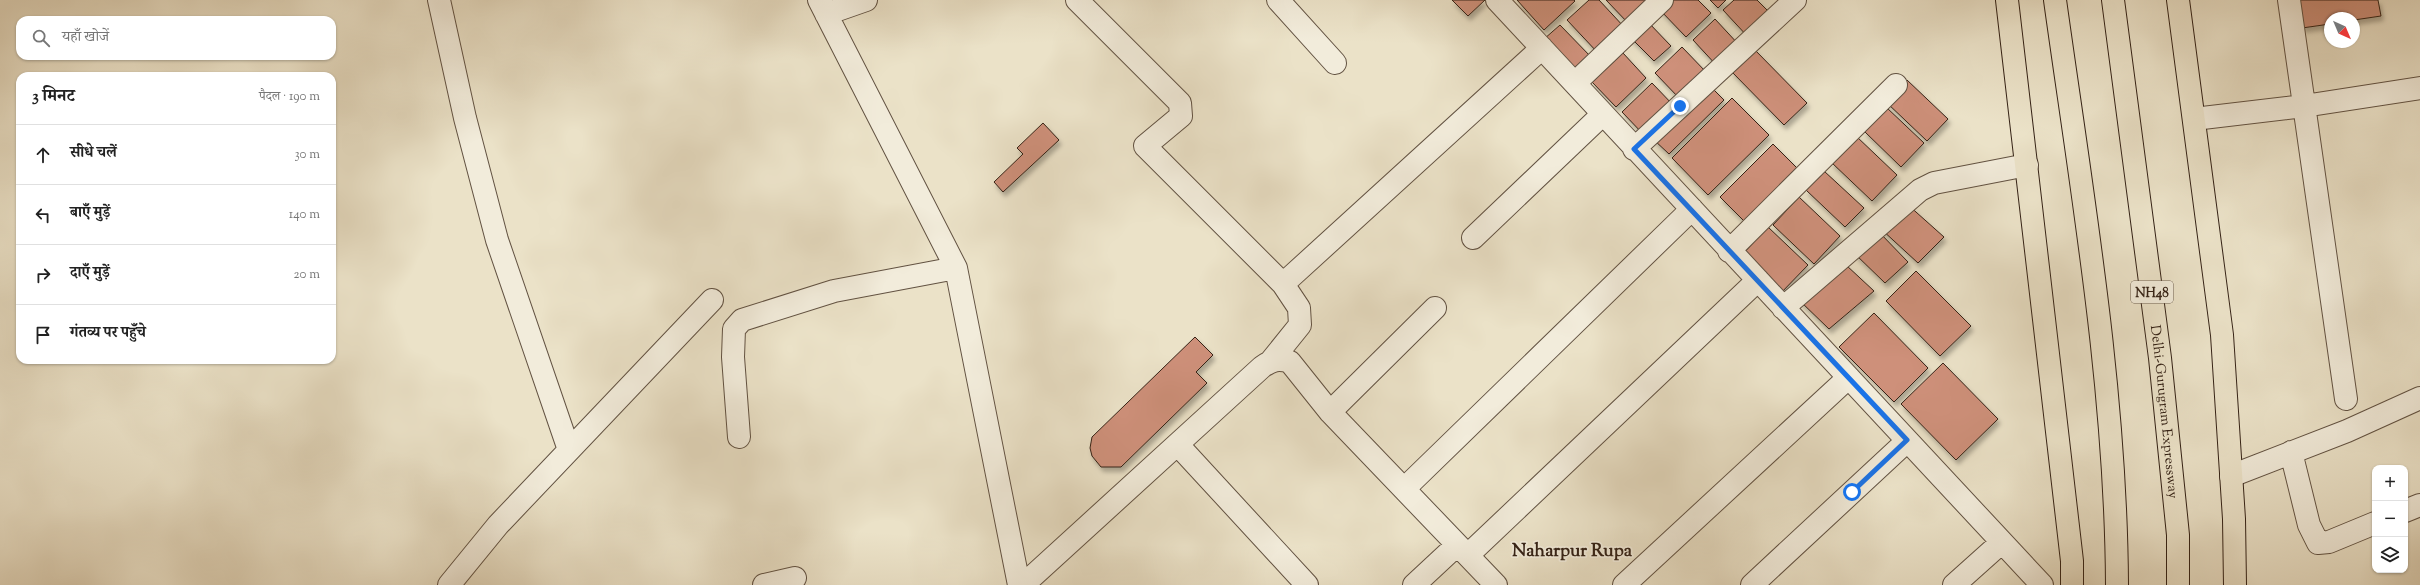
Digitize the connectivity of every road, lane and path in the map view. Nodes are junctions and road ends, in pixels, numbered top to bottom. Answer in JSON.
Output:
{"nodes":[{"id":1,"x":439,"y":0,"type":"edge"},
{"id":2,"x":866,"y":0,"type":"edge"},
{"id":3,"x":1077,"y":0,"type":"edge"},
{"id":4,"x":1278,"y":0,"type":"edge"},
{"id":5,"x":1662,"y":0,"type":"edge"},
{"id":6,"x":1795,"y":0,"type":"edge"},
{"id":7,"x":2008,"y":0,"type":"edge"},
{"id":8,"x":2055,"y":0,"type":"edge"},
{"id":9,"x":2113,"y":0,"type":"edge"},
{"id":10,"x":2178,"y":0,"type":"edge"},
{"id":11,"x":2289,"y":0,"type":"edge"},
{"id":12,"x":1500,"y":1,"type":"edge"},
{"id":13,"x":822,"y":7,"type":"edge"},
{"id":14,"x":1542,"y":48,"type":"junction"},
{"id":15,"x":1335,"y":63,"type":"dead end"},
{"id":16,"x":1575,"y":83,"type":"junction"},
{"id":17,"x":1896,"y":85,"type":"dead end"},
{"id":18,"x":2420,"y":88,"type":"edge"},
{"id":19,"x":2304,"y":106,"type":"junction"},
{"id":20,"x":1603,"y":114,"type":"junction"},
{"id":21,"x":2194,"y":119,"type":"junction"},
{"id":22,"x":1634,"y":149,"type":"junction"},
{"id":23,"x":2027,"y":164,"type":"junction"},
{"id":24,"x":1692,"y":209,"type":"junction"},
{"id":25,"x":1473,"y":238,"type":"dead end"},
{"id":26,"x":1729,"y":251,"type":"junction"},
{"id":27,"x":956,"y":268,"type":"junction"},
{"id":28,"x":1758,"y":280,"type":"junction"},
{"id":29,"x":1283,"y":284,"type":"junction"},
{"id":30,"x":712,"y":300,"type":"dead end"},
{"id":31,"x":1435,"y":308,"type":"dead end"},
{"id":32,"x":1783,"y":308,"type":"junction"},
{"id":33,"x":1271,"y":360,"type":"junction"},
{"id":34,"x":1848,"y":378,"type":"junction"},
{"id":35,"x":2420,"y":398,"type":"edge"},
{"id":36,"x":2346,"y":399,"type":"dead end"},
{"id":37,"x":1330,"y":412,"type":"junction"},
{"id":38,"x":739,"y":437,"type":"dead end"},
{"id":39,"x":1907,"y":440,"type":"junction"},
{"id":40,"x":1178,"y":446,"type":"junction"},
{"id":41,"x":569,"y":450,"type":"junction"},
{"id":42,"x":2291,"y":452,"type":"junction"},
{"id":43,"x":2231,"y":476,"type":"junction"},
{"id":44,"x":1404,"y":489,"type":"junction"},
{"id":45,"x":2420,"y":505,"type":"edge"},
{"id":46,"x":2408,"y":510,"type":"edge"},
{"id":47,"x":2372,"y":524,"type":"edge"},
{"id":48,"x":2002,"y":542,"type":"junction"},
{"id":49,"x":1463,"y":550,"type":"junction"},
{"id":50,"x":795,"y":578,"type":"dead end"},
{"id":51,"x":449,"y":585,"type":"edge"},
{"id":52,"x":764,"y":585,"type":"edge"},
{"id":53,"x":1019,"y":585,"type":"edge"},
{"id":54,"x":1023,"y":585,"type":"edge"},
{"id":55,"x":1307,"y":585,"type":"edge"},
{"id":56,"x":1414,"y":585,"type":"edge"},
{"id":57,"x":1496,"y":585,"type":"edge"},
{"id":58,"x":1624,"y":585,"type":"edge"},
{"id":59,"x":1752,"y":585,"type":"edge"},
{"id":60,"x":1954,"y":585,"type":"edge"},
{"id":61,"x":2042,"y":585,"type":"edge"},
{"id":62,"x":2072,"y":585,"type":"edge"},
{"id":63,"x":2117,"y":585,"type":"edge"},
{"id":64,"x":2178,"y":585,"type":"edge"},
{"id":65,"x":2235,"y":585,"type":"edge"}],
"edges":[{"from":1,"to":41,"type":"street"},
{"from":2,"to":13,"type":"street"},
{"from":3,"to":29,"type":"street"},
{"from":4,"to":15,"type":"street"},
{"from":5,"to":16,"type":"street"},
{"from":6,"to":22,"type":"street"},
{"from":7,"to":23,"type":"main road"},
{"from":8,"to":63,"type":"main road"},
{"from":9,"to":64,"type":"main road","name":"Delhi-Gurugram Expressway","number":"NH48"},
{"from":10,"to":21,"type":"main road"},
{"from":11,"to":19,"type":"street"},
{"from":12,"to":14,"type":"street"},
{"from":13,"to":27,"type":"street"},
{"from":14,"to":16,"type":"street"},
{"from":14,"to":29,"type":"street"},
{"from":16,"to":20,"type":"street"},
{"from":17,"to":26,"type":"street"},
{"from":18,"to":19,"type":"street"},
{"from":19,"to":21,"type":"street"},
{"from":19,"to":36,"type":"street"},
{"from":20,"to":22,"type":"street"},
{"from":20,"to":25,"type":"street"},
{"from":21,"to":43,"type":"main road"},
{"from":22,"to":24,"type":"street"},
{"from":23,"to":32,"type":"street"},
{"from":23,"to":62,"type":"main road"},
{"from":24,"to":26,"type":"street"},
{"from":24,"to":44,"type":"street"},
{"from":26,"to":28,"type":"street"},
{"from":27,"to":38,"type":"street"},
{"from":27,"to":53,"type":"street"},
{"from":28,"to":32,"type":"street"},
{"from":28,"to":49,"type":"street"},
{"from":29,"to":33,"type":"street"},
{"from":30,"to":41,"type":"street"},
{"from":31,"to":37,"type":"street"},
{"from":32,"to":34,"type":"street"},
{"from":33,"to":37,"type":"street"},
{"from":33,"to":40,"type":"street"},
{"from":34,"to":39,"type":"street"},
{"from":34,"to":58,"type":"street"},
{"from":35,"to":42,"type":"street"},
{"from":37,"to":44,"type":"street"},
{"from":39,"to":48,"type":"street"},
{"from":39,"to":59,"type":"street"},
{"from":40,"to":54,"type":"street"},
{"from":40,"to":55,"type":"street"},
{"from":41,"to":51,"type":"street"},
{"from":42,"to":43,"type":"street"},
{"from":42,"to":47,"type":"street"},
{"from":43,"to":65,"type":"main road"},
{"from":44,"to":49,"type":"street"},
{"from":45,"to":46,"type":"street"},
{"from":48,"to":60,"type":"street"},
{"from":48,"to":61,"type":"street"},
{"from":49,"to":56,"type":"street"},
{"from":49,"to":57,"type":"street"},
{"from":50,"to":52,"type":"street"}]}
